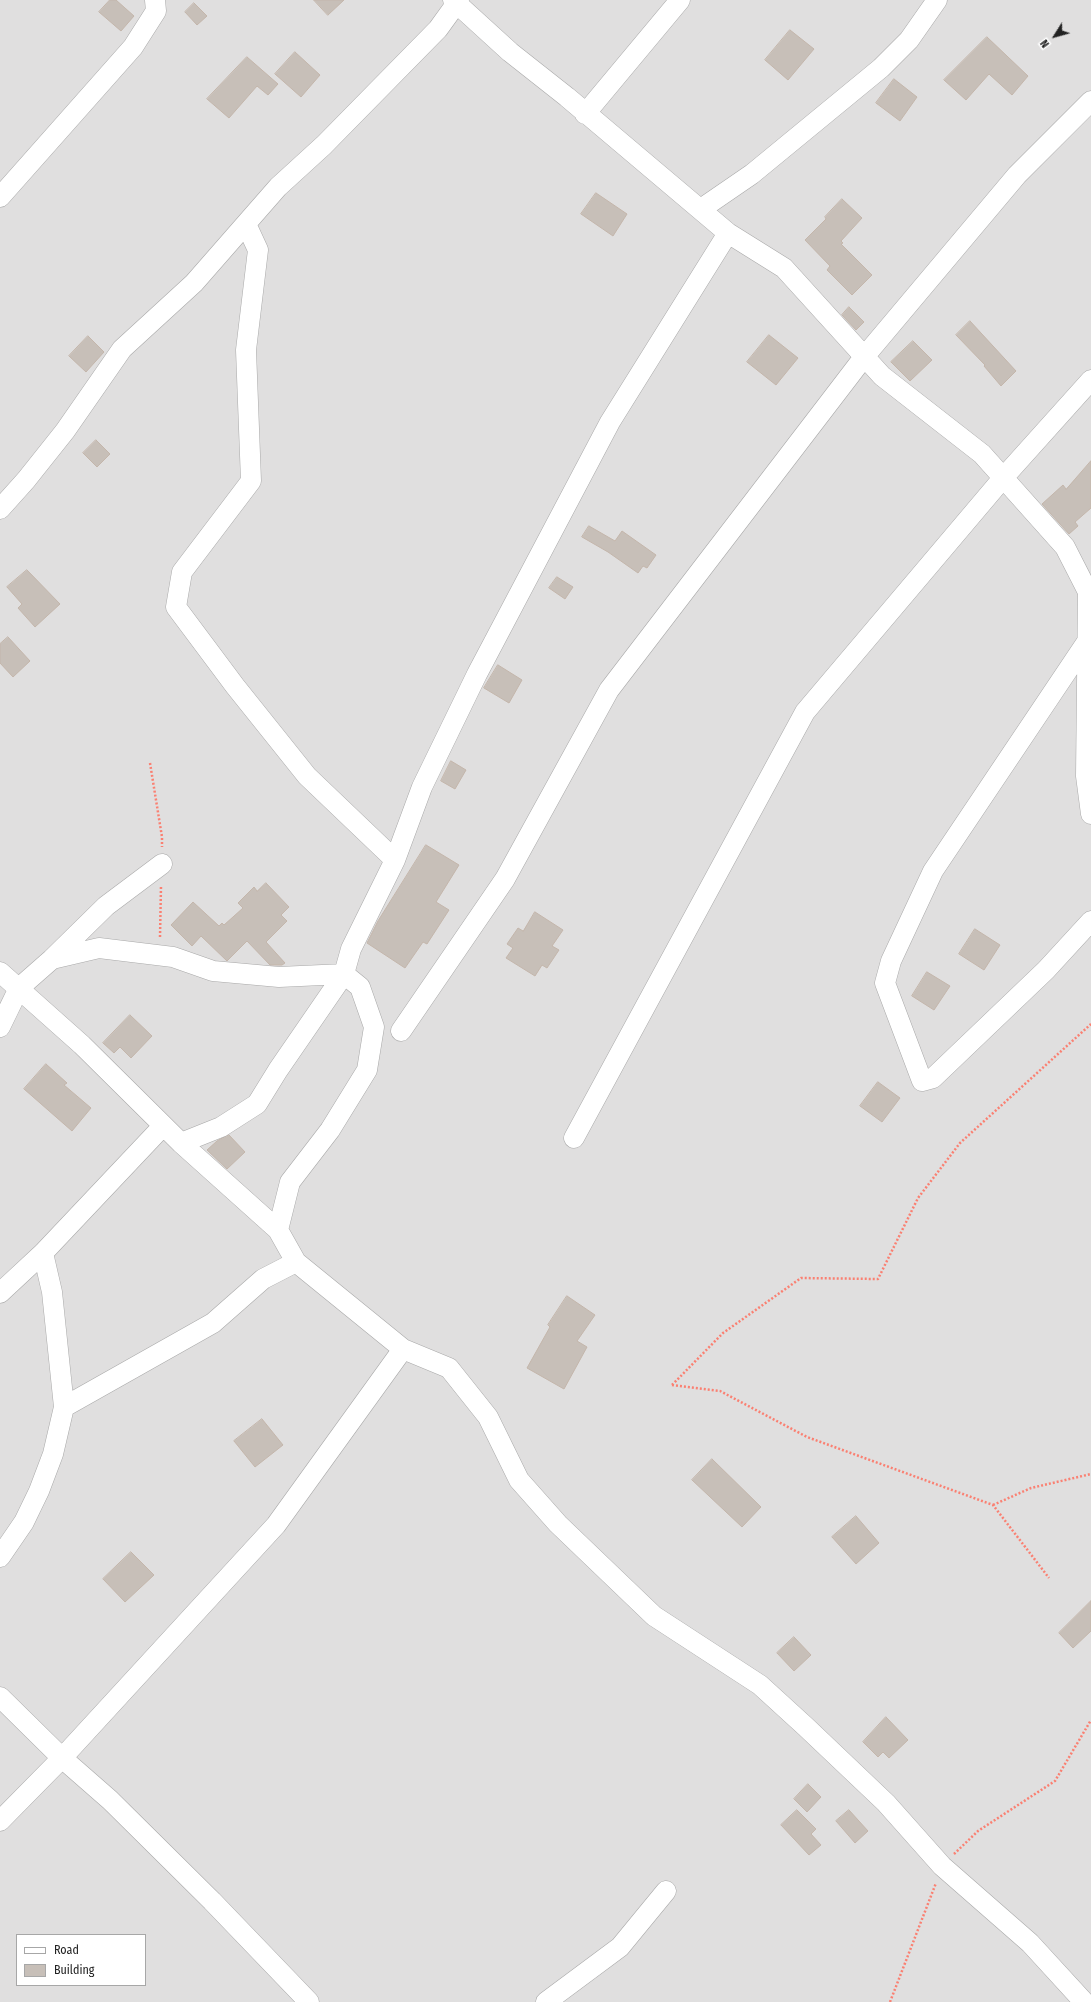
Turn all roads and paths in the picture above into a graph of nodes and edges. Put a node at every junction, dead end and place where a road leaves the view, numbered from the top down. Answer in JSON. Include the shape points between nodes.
{"nodes":[{"id":1,"x":155,"y":0,"type":"edge"},
{"id":2,"x":680,"y":0,"type":"edge"},
{"id":3,"x":938,"y":0,"type":"edge"},
{"id":4,"x":456,"y":1,"type":"edge"},
{"id":5,"x":1091,"y":101,"type":"edge"},
{"id":6,"x":585,"y":114,"type":"junction"},
{"id":7,"x":0,"y":196,"type":"edge"},
{"id":8,"x":700,"y":210,"type":"junction"},
{"id":9,"x":246,"y":224,"type":"junction"},
{"id":10,"x":728,"y":233,"type":"junction"},
{"id":11,"x":864,"y":357,"type":"junction"},
{"id":12,"x":1091,"y":380,"type":"edge"},
{"id":13,"x":1003,"y":478,"type":"junction"},
{"id":14,"x":0,"y":510,"type":"edge"},
{"id":15,"x":1065,"y":547,"type":"junction"},
{"id":16,"x":1091,"y":568,"type":"edge"},
{"id":17,"x":1089,"y":638,"type":"edge"},
{"id":18,"x":1091,"y":814,"type":"edge"},
{"id":19,"x":395,"y":860,"type":"junction"},
{"id":20,"x":162,"y":864,"type":"dead end"},
{"id":21,"x":1091,"y":920,"type":"edge"},
{"id":22,"x":52,"y":959,"type":"junction"},
{"id":23,"x":0,"y":972,"type":"edge"},
{"id":24,"x":344,"y":974,"type":"junction"},
{"id":25,"x":19,"y":988,"type":"junction"},
{"id":26,"x":1091,"y":1024,"type":"edge"},
{"id":27,"x":0,"y":1027,"type":"edge"},
{"id":28,"x":401,"y":1031,"type":"dead end"},
{"id":29,"x":163,"y":1126,"type":"junction"},
{"id":30,"x":574,"y":1138,"type":"dead end"},
{"id":31,"x":181,"y":1143,"type":"junction"},
{"id":32,"x":278,"y":1230,"type":"junction"},
{"id":33,"x":43,"y":1253,"type":"junction"},
{"id":34,"x":296,"y":1262,"type":"junction"},
{"id":35,"x":0,"y":1293,"type":"edge"},
{"id":36,"x":403,"y":1349,"type":"junction"},
{"id":37,"x":64,"y":1407,"type":"junction"},
{"id":38,"x":1091,"y":1474,"type":"edge"},
{"id":39,"x":993,"y":1505,"type":"junction"},
{"id":40,"x":0,"y":1557,"type":"edge"},
{"id":41,"x":1049,"y":1578,"type":"dead end"},
{"id":42,"x":0,"y":1697,"type":"edge"},
{"id":43,"x":1091,"y":1720,"type":"edge"},
{"id":44,"x":62,"y":1758,"type":"junction"},
{"id":45,"x":0,"y":1821,"type":"edge"},
{"id":46,"x":942,"y":1866,"type":"junction"},
{"id":47,"x":666,"y":1891,"type":"dead end"},
{"id":48,"x":309,"y":2002,"type":"edge"},
{"id":49,"x":546,"y":2002,"type":"edge"},
{"id":50,"x":890,"y":2002,"type":"edge"},
{"id":51,"x":1084,"y":2002,"type":"edge"}],
"edges":[{"from":1,"to":7,"type":"street","via":[[156,11],[134,47]]},
{"from":2,"to":6,"type":"street"},
{"from":3,"to":8,"type":"street","via":[[909,40],[881,68],[752,174]]},
{"from":4,"to":6,"type":"street","via":[[510,52]]},
{"from":4,"to":9,"type":"street","via":[[438,29],[324,145],[278,187]]},
{"from":5,"to":11,"type":"street","via":[[1017,176]]},
{"from":6,"to":8,"type":"street"},
{"from":8,"to":10,"type":"street"},
{"from":9,"to":14,"type":"street","via":[[194,283],[122,349],[65,431]]},
{"from":9,"to":19,"type":"street","via":[[258,250],[246,350],[251,481],[182,572],[176,607],[307,776]]},
{"from":10,"to":11,"type":"street","via":[[784,268]]},
{"from":10,"to":19,"type":"street","via":[[610,422],[552,529],[422,787]]},
{"from":11,"to":13,"type":"street","via":[[882,376],[982,454]]},
{"from":11,"to":28,"type":"street","via":[[609,690],[505,880]]},
{"from":12,"to":13,"type":"street"},
{"from":13,"to":15,"type":"street"},
{"from":13,"to":30,"type":"street","via":[[805,712]]},
{"from":15,"to":16,"type":"street"},
{"from":15,"to":17,"type":"street","via":[[1088,592]]},
{"from":17,"to":18,"type":"street","via":[[1086,776]]},
{"from":17,"to":21,"type":"street","via":[[934,871],[891,961],[885,983],[922,1081],[933,1078],[1046,970]]},
{"from":19,"to":24,"type":"street","via":[[351,949]]},
{"from":20,"to":22,"type":"street","via":[[106,906]]},
{"from":22,"to":24,"type":"street","via":[[99,948],[173,957],[213,971],[279,977]]},
{"from":22,"to":25,"type":"street"},
{"from":23,"to":25,"type":"street"},
{"from":24,"to":31,"type":"street","via":[[257,1104],[221,1127]]},
{"from":24,"to":32,"type":"street","via":[[360,987],[374,1027],[367,1070],[330,1130],[290,1182]]},
{"from":25,"to":27,"type":"street"},
{"from":25,"to":29,"type":"street","via":[[82,1045]]},
{"from":26,"to":39,"type":"path","via":[[960,1143],[918,1198],[878,1279],[801,1278],[723,1334],[672,1385],[720,1391],[807,1437]]},
{"from":29,"to":31,"type":"street"},
{"from":29,"to":33,"type":"street"},
{"from":31,"to":32,"type":"street"},
{"from":32,"to":34,"type":"street"},
{"from":33,"to":35,"type":"street"},
{"from":33,"to":37,"type":"street","via":[[52,1292]]},
{"from":34,"to":36,"type":"street"},
{"from":34,"to":37,"type":"street","via":[[263,1279],[213,1323]]},
{"from":36,"to":44,"type":"street","via":[[276,1525]]},
{"from":36,"to":46,"type":"street","via":[[449,1368],[488,1417],[519,1480],[586,1551],[654,1616],[760,1686],[886,1803]]},
{"from":37,"to":40,"type":"street","via":[[53,1454],[39,1491],[24,1522]]},
{"from":38,"to":39,"type":"path","via":[[1031,1488]]},
{"from":39,"to":41,"type":"path"},
{"from":42,"to":44,"type":"street"},
{"from":43,"to":46,"type":"path","via":[[1055,1781],[978,1832]]},
{"from":44,"to":45,"type":"street"},
{"from":44,"to":48,"type":"street","via":[[110,1800]]},
{"from":46,"to":50,"type":"path"},
{"from":46,"to":51,"type":"street","via":[[1030,1942]]},
{"from":47,"to":49,"type":"street","via":[[620,1946]]}]}
